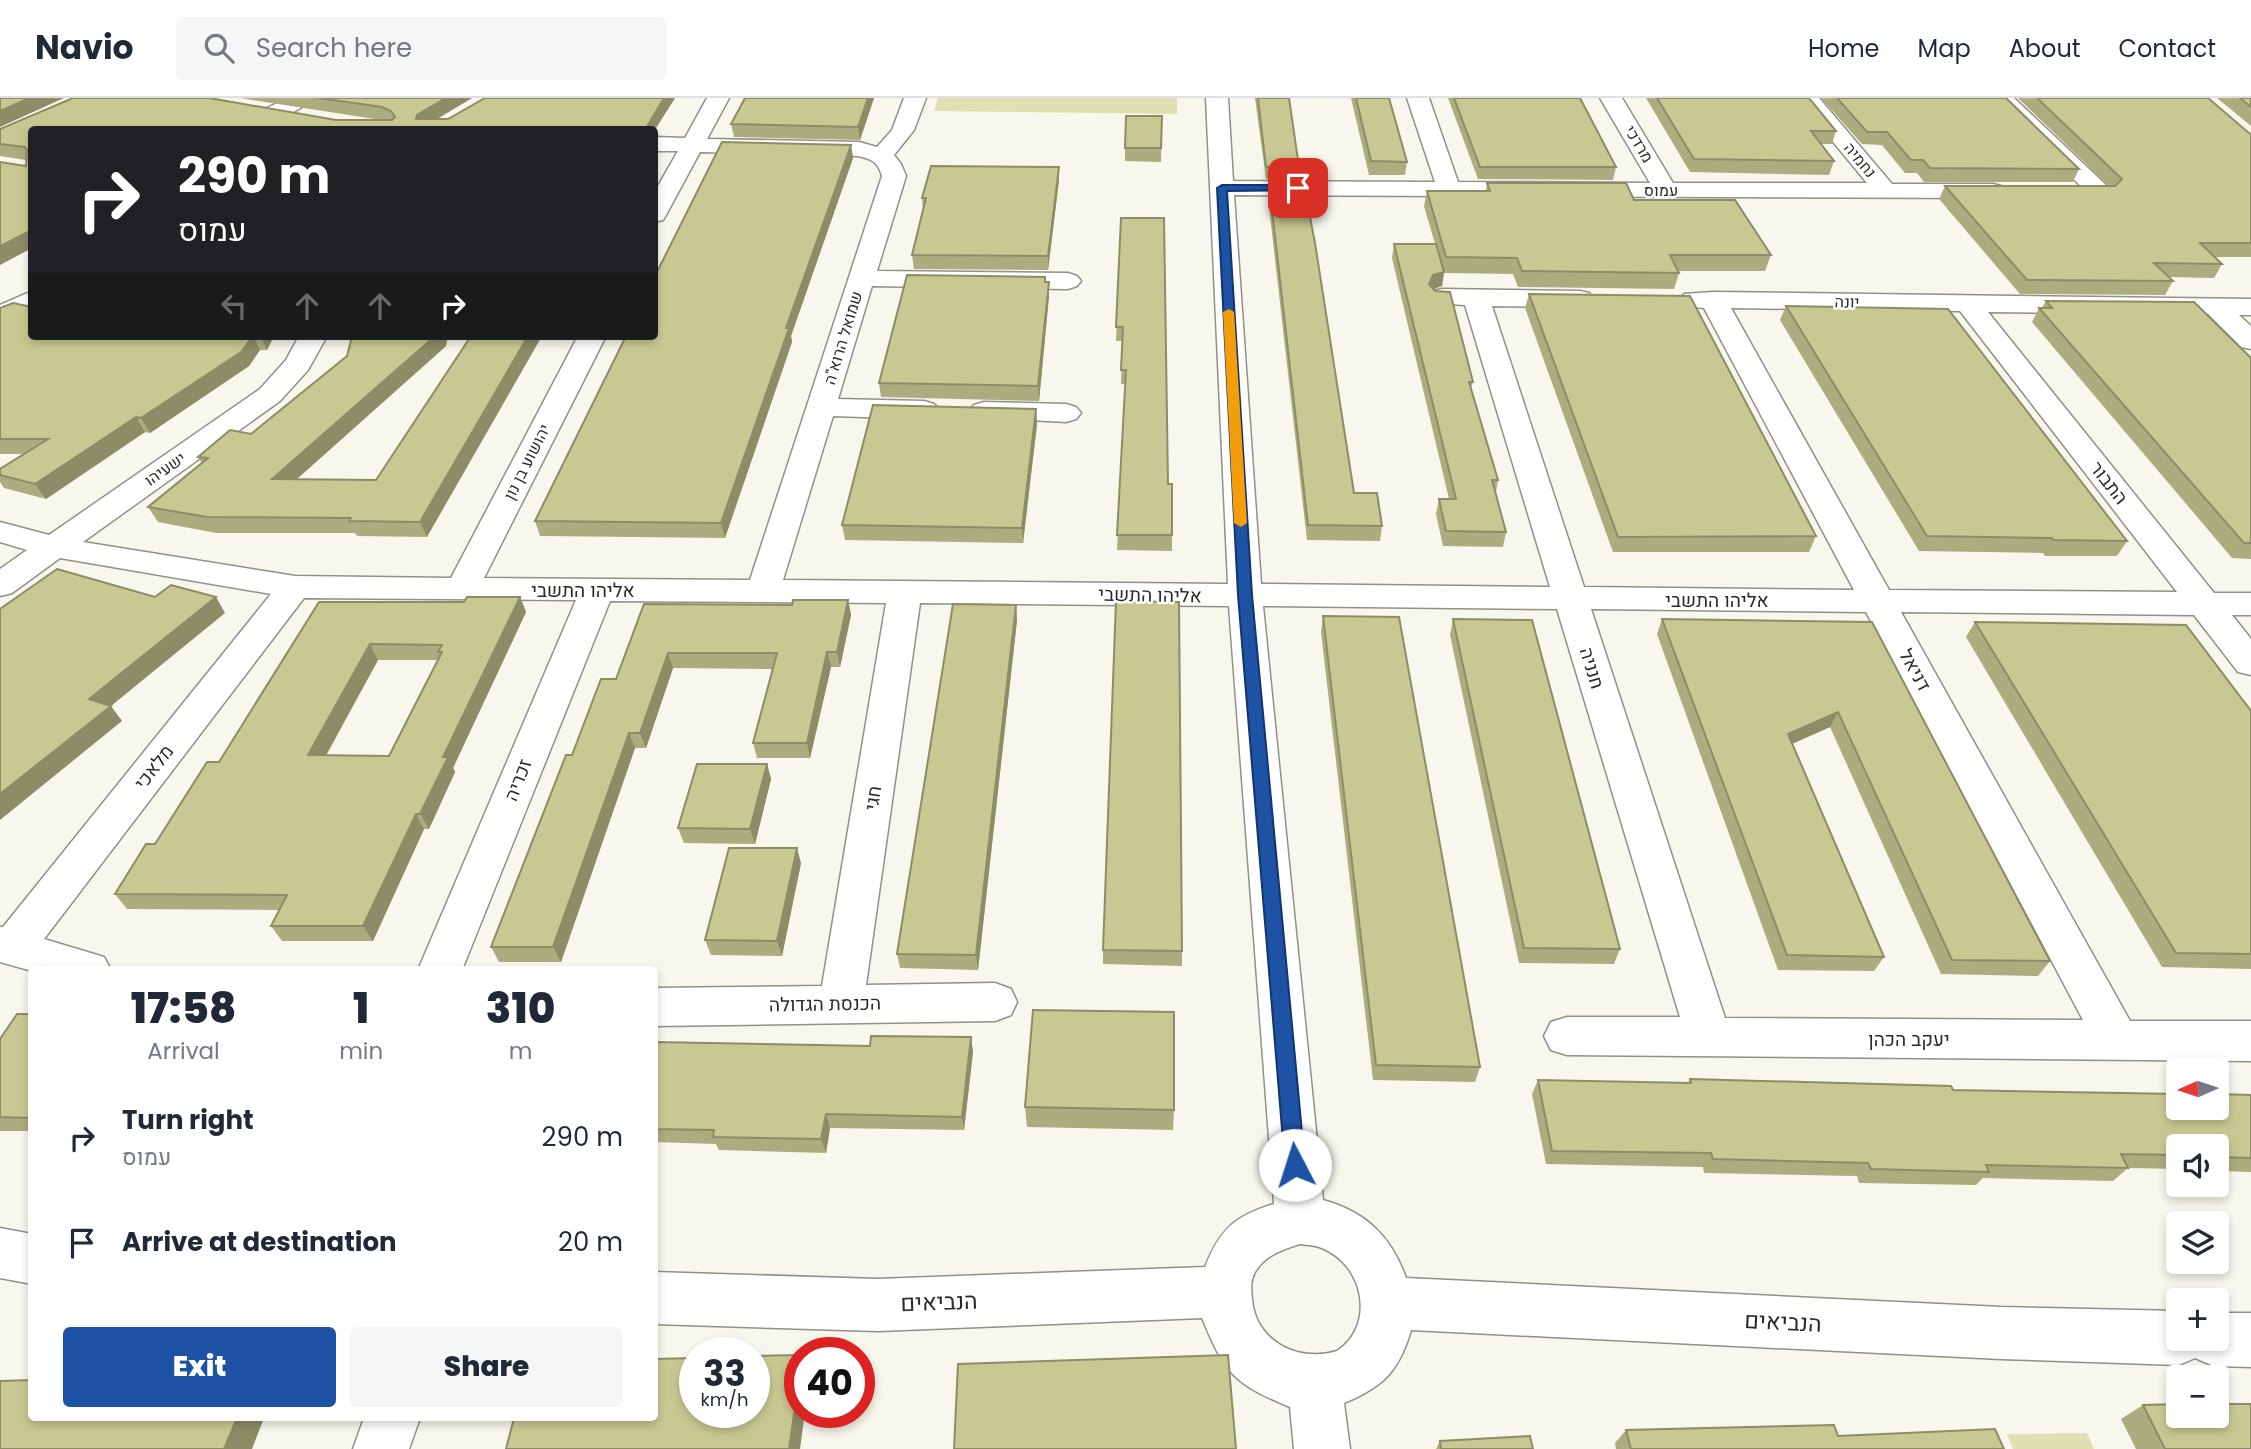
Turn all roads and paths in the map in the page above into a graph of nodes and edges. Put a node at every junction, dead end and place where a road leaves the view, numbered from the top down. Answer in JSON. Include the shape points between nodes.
{"nodes":[{"id":1,"x":304,"y":98,"type":"edge"},
{"id":2,"x":718,"y":98,"type":"edge"},
{"id":3,"x":915,"y":98,"type":"edge"},
{"id":4,"x":1217,"y":98,"type":"edge"},
{"id":5,"x":1418,"y":98,"type":"edge"},
{"id":6,"x":1611,"y":98,"type":"edge"},
{"id":7,"x":1808,"y":98,"type":"edge"},
{"id":8,"x":2001,"y":98,"type":"edge"},
{"id":9,"x":248,"y":108,"type":"edge"},
{"id":10,"x":275,"y":113,"type":"junction"},
{"id":11,"x":316,"y":119,"type":"edge"},
{"id":12,"x":658,"y":144,"type":"edge"},
{"id":13,"x":691,"y":144,"type":"junction"},
{"id":14,"x":881,"y":155,"type":"junction"},
{"id":15,"x":1222,"y":188,"type":"junction"},
{"id":16,"x":1449,"y":189,"type":"junction"},
{"id":17,"x":1666,"y":190,"type":"junction"},
{"id":18,"x":1886,"y":191,"type":"junction"},
{"id":19,"x":2020,"y":191,"type":"edge"},
{"id":20,"x":2060,"y":191,"type":"edge"},
{"id":21,"x":658,"y":207,"type":"edge"},
{"id":22,"x":862,"y":278,"type":"junction"},
{"id":23,"x":1068,"y":281,"type":"dead end"},
{"id":24,"x":1602,"y":299,"type":"edge"},
{"id":25,"x":1671,"y":300,"type":"edge"},
{"id":26,"x":1713,"y":300,"type":"junction"},
{"id":27,"x":28,"y":301,"type":"edge"},
{"id":28,"x":1968,"y":303,"type":"junction"},
{"id":29,"x":2216,"y":306,"type":"junction"},
{"id":30,"x":2251,"y":307,"type":"edge"},
{"id":31,"x":0,"y":316,"type":"edge"},
{"id":32,"x":311,"y":340,"type":"edge"},
{"id":33,"x":590,"y":340,"type":"edge"},
{"id":34,"x":2251,"y":341,"type":"edge"},
{"id":35,"x":821,"y":407,"type":"junction"},
{"id":36,"x":1066,"y":413,"type":"dead end"},
{"id":37,"x":0,"y":532,"type":"edge"},
{"id":38,"x":53,"y":547,"type":"junction"},
{"id":39,"x":0,"y":585,"type":"edge"},
{"id":40,"x":295,"y":587,"type":"junction"},
{"id":41,"x":462,"y":589,"type":"junction"},
{"id":42,"x":597,"y":590,"type":"junction"},
{"id":43,"x":763,"y":591,"type":"junction"},
{"id":44,"x":905,"y":592,"type":"junction"},
{"id":45,"x":1245,"y":595,"type":"junction"},
{"id":46,"x":1570,"y":598,"type":"junction"},
{"id":47,"x":1877,"y":601,"type":"junction"},
{"id":48,"x":2204,"y":604,"type":"junction"},
{"id":49,"x":2251,"y":604,"type":"edge"},
{"id":50,"x":2251,"y":663,"type":"edge"},
{"id":51,"x":6,"y":946,"type":"edge"},
{"id":52,"x":75,"y":966,"type":"edge"},
{"id":53,"x":442,"y":966,"type":"edge"},
{"id":54,"x":995,"y":1002,"type":"dead end"},
{"id":55,"x":841,"y":1004,"type":"junction"},
{"id":56,"x":658,"y":1007,"type":"edge"},
{"id":57,"x":1567,"y":1036,"type":"dead end"},
{"id":58,"x":1709,"y":1037,"type":"junction"},
{"id":59,"x":2117,"y":1040,"type":"junction"},
{"id":60,"x":2251,"y":1041,"type":"edge"},
{"id":61,"x":1300,"y":1220,"type":"junction"},
{"id":62,"x":0,"y":1253,"type":"edge"},
{"id":63,"x":28,"y":1258,"type":"edge"},
{"id":64,"x":1223,"y":1292,"type":"junction"},
{"id":65,"x":658,"y":1298,"type":"edge"},
{"id":66,"x":1388,"y":1303,"type":"junction"},
{"id":67,"x":2166,"y":1338,"type":"edge"},
{"id":68,"x":2229,"y":1339,"type":"edge"},
{"id":69,"x":2251,"y":1340,"type":"edge"},
{"id":70,"x":1315,"y":1383,"type":"junction"},
{"id":71,"x":391,"y":1421,"type":"edge"},
{"id":72,"x":381,"y":1449,"type":"edge"},
{"id":73,"x":1322,"y":1449,"type":"edge"}],
"edges":[{"from":1,"to":10,"type":"street"},
{"from":2,"to":13,"type":"street"},
{"from":3,"to":14,"type":"street","via":[[907,126]]},
{"from":4,"to":15,"type":"street"},
{"from":5,"to":16,"type":"street"},
{"from":6,"to":17,"type":"street","name":"מרדכי"},
{"from":7,"to":18,"type":"street","name":"נחמיה"},
{"from":8,"to":20,"type":"street","via":[[2100,191]]},
{"from":9,"to":10,"type":"street"},
{"from":10,"to":11,"type":"street"},
{"from":12,"to":13,"type":"street"},
{"from":13,"to":14,"type":"street","via":[[859,149]]},
{"from":13,"to":21,"type":"street"},
{"from":14,"to":22,"type":"street","name":"שמואל הרוא\"ה","via":[[891,163],[894,176]]},
{"from":15,"to":16,"type":"street","name":"עמוס"},
{"from":15,"to":45,"type":"street"},
{"from":16,"to":17,"type":"street","name":"עמוס"},
{"from":17,"to":18,"type":"street","name":"עמוס"},
{"from":18,"to":19,"type":"street","name":"עמוס"},
{"from":22,"to":23,"type":"street"},
{"from":22,"to":35,"type":"street","name":"שמואל הרוא\"ה"},
{"from":24,"to":46,"type":"street","name":"חנניה","via":[[1459,298]]},
{"from":25,"to":26,"type":"street","name":"יונה"},
{"from":26,"to":28,"type":"street","name":"יונה"},
{"from":26,"to":47,"type":"street","name":"דניאל"},
{"from":27,"to":31,"type":"street"},
{"from":28,"to":29,"type":"street","name":"יונה"},
{"from":28,"to":48,"type":"street","name":"התבור"},
{"from":29,"to":30,"type":"street","name":"יונה"},
{"from":29,"to":34,"type":"street"},
{"from":32,"to":38,"type":"street","name":"ישעיהו","via":[[298,364],[270,395]]},
{"from":33,"to":41,"type":"street","name":"יהושוע בן נון"},
{"from":35,"to":36,"type":"street"},
{"from":35,"to":43,"type":"street","name":"שמואל הרוא\"ה"},
{"from":37,"to":38,"type":"street","name":"אליהו התשבי"},
{"from":38,"to":39,"type":"street","name":"ישעיהו"},
{"from":38,"to":40,"type":"street","name":"אליהו התשבי"},
{"from":40,"to":41,"type":"street","name":"אליהו התשבי"},
{"from":40,"to":51,"type":"street","name":"מלאכי"},
{"from":41,"to":42,"type":"street","name":"אליהו התשבי"},
{"from":42,"to":43,"type":"street","name":"אליהו התשבי"},
{"from":42,"to":53,"type":"street","name":"זכריה"},
{"from":43,"to":44,"type":"street","name":"אליהו התשבי"},
{"from":44,"to":45,"type":"street","name":"אליהו התשבי"},
{"from":44,"to":55,"type":"street","name":"חגי"},
{"from":45,"to":46,"type":"street","name":"אליהו התשבי"},
{"from":45,"to":61,"type":"street"},
{"from":46,"to":47,"type":"street","name":"אליהו התשבי"},
{"from":46,"to":58,"type":"street","name":"חנניה"},
{"from":47,"to":48,"type":"street","name":"אליהו התשבי"},
{"from":47,"to":59,"type":"street","name":"דניאל"},
{"from":48,"to":49,"type":"street","name":"אליהו התשבי"},
{"from":48,"to":50,"type":"street","name":"התבור"},
{"from":51,"to":52,"type":"street"},
{"from":54,"to":55,"type":"street","name":"הכנסת הגדולה"},
{"from":55,"to":56,"type":"street","name":"הכנסת הגדולה"},
{"from":57,"to":58,"type":"street","name":"יעקב הכהן"},
{"from":58,"to":59,"type":"street","name":"יעקב הכהן"},
{"from":59,"to":60,"type":"street","name":"יעקב הכהן"},
{"from":61,"to":64,"type":"street","via":[[1276,1223],[1239,1248]]},
{"from":61,"to":66,"type":"street","via":[[1341,1231],[1359,1245],[1373,1261]]},
{"from":62,"to":63,"type":"street"},
{"from":64,"to":65,"type":"street","name":"הנביאים","via":[[878,1305]]},
{"from":64,"to":70,"type":"street","via":[[1227,1319],[1240,1345],[1260,1366],[1287,1379]]},
{"from":66,"to":67,"type":"street","name":"הנביאים"},
{"from":66,"to":70,"type":"street","via":[[1386,1328],[1361,1367]]},
{"from":68,"to":69,"type":"street"},
{"from":70,"to":73,"type":"street"},
{"from":71,"to":72,"type":"street"}]}
